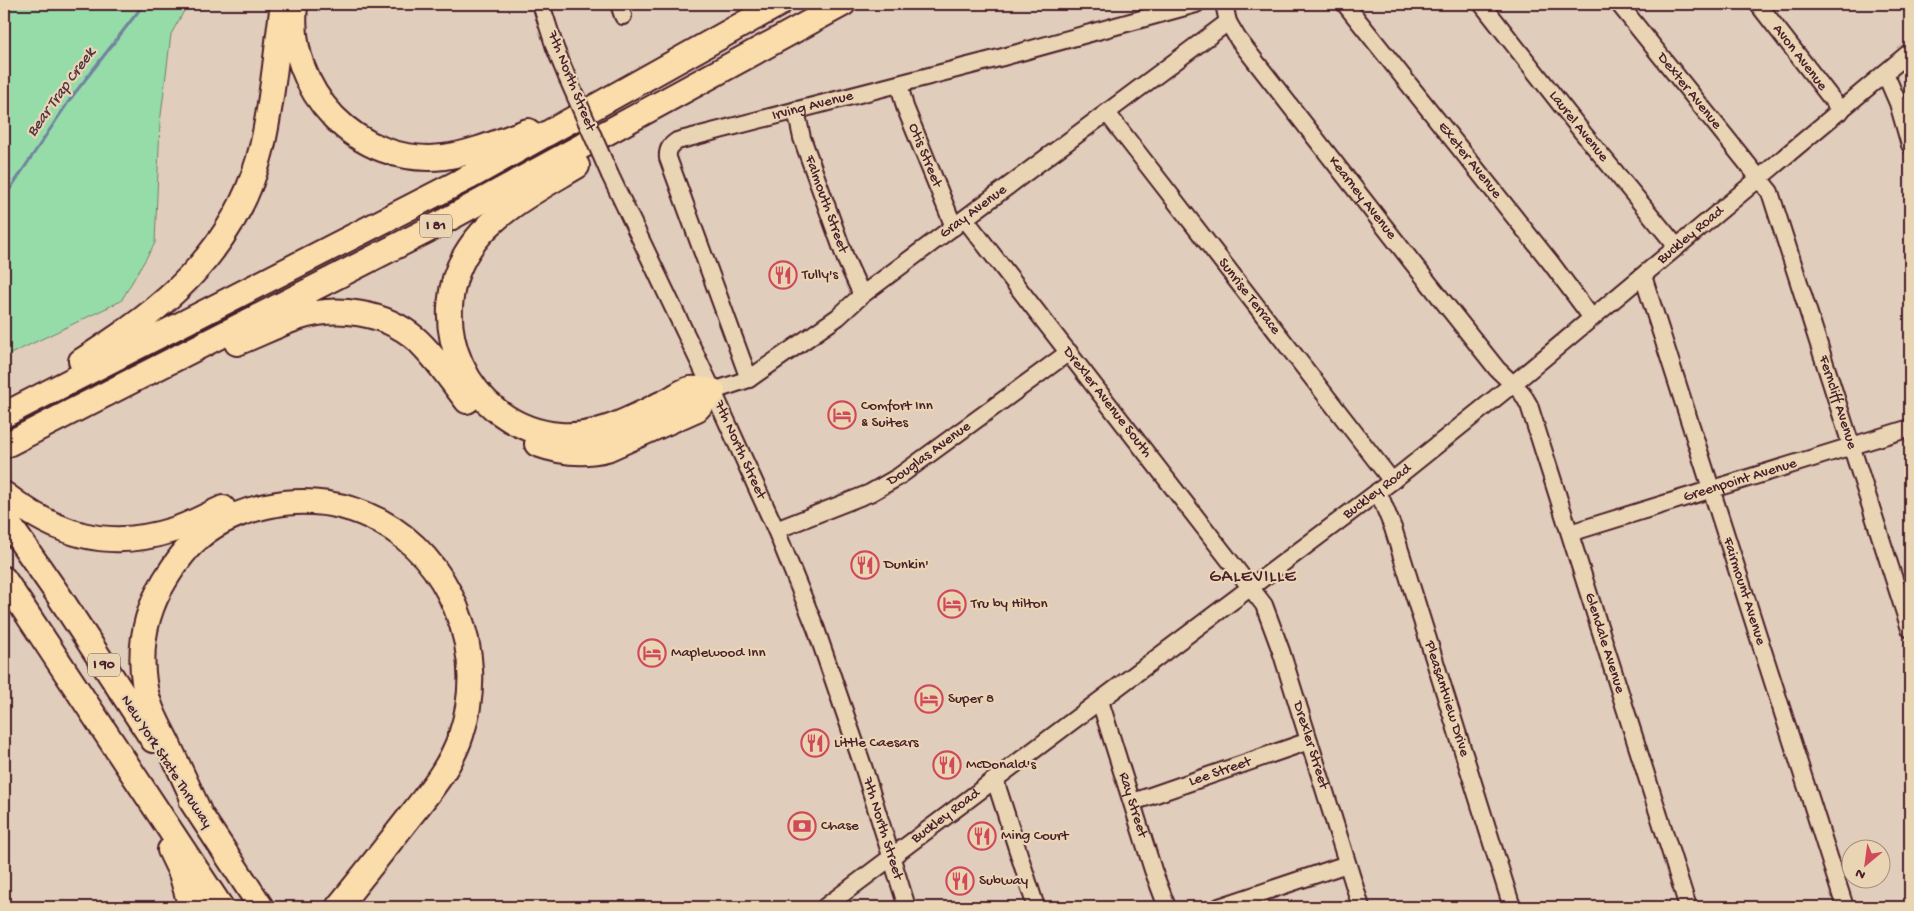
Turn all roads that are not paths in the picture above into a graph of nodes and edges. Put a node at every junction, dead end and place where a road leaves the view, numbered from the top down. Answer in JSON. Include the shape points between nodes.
{"nodes":[{"id":1,"x":283,"y":4,"type":"edge"},
{"id":2,"x":295,"y":4,"type":"edge"},
{"id":3,"x":541,"y":4,"type":"edge"},
{"id":4,"x":779,"y":4,"type":"edge"},
{"id":5,"x":1196,"y":4,"type":"edge"},
{"id":6,"x":1224,"y":4,"type":"edge"},
{"id":7,"x":1345,"y":4,"type":"edge"},
{"id":8,"x":1482,"y":4,"type":"edge"},
{"id":9,"x":1619,"y":4,"type":"edge"},
{"id":10,"x":1758,"y":4,"type":"edge"},
{"id":11,"x":839,"y":6,"type":"edge"},
{"id":12,"x":1228,"y":22,"type":"junction"},
{"id":13,"x":1910,"y":52,"type":"edge"},
{"id":14,"x":1885,"y":73,"type":"junction"},
{"id":15,"x":899,"y":84,"type":"junction"},
{"id":16,"x":629,"y":89,"type":"junction"},
{"id":17,"x":796,"y":110,"type":"junction"},
{"id":18,"x":1841,"y":111,"type":"junction"},
{"id":19,"x":1107,"y":113,"type":"junction"},
{"id":20,"x":1910,"y":145,"type":"edge"},
{"id":21,"x":1760,"y":179,"type":"junction"},
{"id":22,"x":960,"y":223,"type":"junction"},
{"id":23,"x":1678,"y":247,"type":"junction"},
{"id":24,"x":1643,"y":276,"type":"junction"},
{"id":25,"x":862,"y":295,"type":"junction"},
{"id":26,"x":1592,"y":318,"type":"junction"},
{"id":27,"x":1069,"y":352,"type":"junction"},
{"id":28,"x":749,"y":379,"type":"junction"},
{"id":29,"x":1513,"y":384,"type":"junction"},
{"id":30,"x":713,"y":391,"type":"junction"},
{"id":31,"x":4,"y":408,"type":"edge"},
{"id":32,"x":4,"y":415,"type":"edge"},
{"id":33,"x":1910,"y":428,"type":"edge"},
{"id":34,"x":32,"y":431,"type":"junction"},
{"id":35,"x":1852,"y":445,"type":"junction"},
{"id":36,"x":4,"y":446,"type":"edge"},
{"id":37,"x":1392,"y":481,"type":"junction"},
{"id":38,"x":1711,"y":489,"type":"junction"},
{"id":39,"x":1378,"y":492,"type":"junction"},
{"id":40,"x":4,"y":494,"type":"edge"},
{"id":41,"x":4,"y":517,"type":"edge"},
{"id":42,"x":776,"y":530,"type":"junction"},
{"id":43,"x":1570,"y":533,"type":"junction"},
{"id":44,"x":4,"y":579,"type":"edge"},
{"id":45,"x":1251,"y":587,"type":"junction"},
{"id":46,"x":1910,"y":629,"type":"edge"},
{"id":47,"x":1100,"y":701,"type":"junction"},
{"id":48,"x":1309,"y":741,"type":"junction"},
{"id":49,"x":130,"y":768,"type":"junction"},
{"id":50,"x":995,"y":780,"type":"junction"},
{"id":51,"x":1133,"y":802,"type":"junction"},
{"id":52,"x":200,"y":814,"type":"junction"},
{"id":53,"x":891,"y":857,"type":"junction"},
{"id":54,"x":1347,"y":864,"type":"junction"},
{"id":55,"x":191,"y":907,"type":"edge"},
{"id":56,"x":221,"y":907,"type":"edge"},
{"id":57,"x":261,"y":907,"type":"edge"},
{"id":58,"x":338,"y":907,"type":"edge"},
{"id":59,"x":354,"y":907,"type":"edge"},
{"id":60,"x":825,"y":907,"type":"edge"},
{"id":61,"x":907,"y":907,"type":"edge"},
{"id":62,"x":1036,"y":907,"type":"edge"},
{"id":63,"x":1167,"y":907,"type":"edge"},
{"id":64,"x":1219,"y":907,"type":"edge"},
{"id":65,"x":1361,"y":907,"type":"edge"},
{"id":66,"x":1512,"y":907,"type":"edge"},
{"id":67,"x":1688,"y":907,"type":"edge"},
{"id":68,"x":1845,"y":907,"type":"edge"}],
"edges":[{"from":1,"to":31,"type":"highway","via":[[268,115],[252,181],[236,214],[207,258],[181,288],[144,319]]},
{"from":2,"to":16,"type":"highway","via":[[293,22],[298,56],[306,79],[321,103],[348,129],[367,142],[391,152],[443,157],[474,151]]},
{"from":3,"to":30,"type":"street","name":"7th North Street","bridge":true,"via":[[555,48],[610,175]]},
{"from":4,"to":16,"type":"highway","number":"I 81"},
{"from":5,"to":15,"type":"street","name":"Irving Avenue"},
{"from":6,"to":12,"type":"street","name":"Kearney Avenue"},
{"from":7,"to":26,"type":"street","name":"Exeter Avenue"},
{"from":8,"to":23,"type":"street","name":"Laurel Avenue"},
{"from":9,"to":21,"type":"street","name":"Dexter Avenue"},
{"from":10,"to":18,"type":"street","name":"Avon Avenue"},
{"from":11,"to":30,"type":"highway","via":[[510,208],[474,242],[456,276],[449,327],[460,363],[470,383],[493,408],[513,421],[541,433],[584,434],[609,428],[689,389]]},
{"from":11,"to":34,"type":"highway","number":"I 81","via":[[428,230]]},
{"from":12,"to":19,"type":"street","name":"Gray Avenue"},
{"from":12,"to":29,"type":"street","name":"Kearney Avenue","via":[[1412,262],[1498,370]]},
{"from":13,"to":14,"type":"street","name":"Buckley Road"},
{"from":14,"to":18,"type":"street","name":"Buckley Road"},
{"from":14,"to":20,"type":"street"},
{"from":15,"to":17,"type":"street","name":"Irving Avenue"},
{"from":15,"to":22,"type":"street","name":"Otis Street","via":[[905,107]]},
{"from":16,"to":32,"type":"highway","number":"I 81","via":[[473,175]]},
{"from":17,"to":25,"type":"street","name":"Falmouth Street","via":[[802,138]]},
{"from":17,"to":28,"type":"street","name":"Irving Avenue","via":[[677,141],[667,152]]},
{"from":18,"to":21,"type":"street","name":"Buckley Road"},
{"from":19,"to":22,"type":"street","name":"Gray Avenue"},
{"from":19,"to":37,"type":"street","name":"Sunrise Terrace"},
{"from":21,"to":23,"type":"street","name":"Buckley Road"},
{"from":21,"to":35,"type":"street","name":"Ferncliff Avenue","via":[[1770,192]]},
{"from":22,"to":25,"type":"street","name":"Gray Avenue"},
{"from":22,"to":27,"type":"street","name":"Drexler Avenue South"},
{"from":23,"to":24,"type":"street","name":"Buckley Road"},
{"from":24,"to":26,"type":"street","name":"Buckley Road"},
{"from":24,"to":38,"type":"street","name":"Fairmount Avenue"},
{"from":25,"to":28,"type":"street","name":"Gray Avenue","via":[[838,317]]},
{"from":26,"to":29,"type":"street","name":"Buckley Road"},
{"from":27,"to":42,"type":"street","name":"Douglas Avenue","via":[[898,477],[844,505]]},
{"from":27,"to":45,"type":"street","name":"Drexler Avenue South"},
{"from":28,"to":30,"type":"street","name":"Gray Avenue"},
{"from":29,"to":37,"type":"street","name":"Buckley Road"},
{"from":29,"to":43,"type":"street","name":"Glendale Avenue","via":[[1529,404]]},
{"from":30,"to":34,"type":"highway","via":[[697,409],[607,449],[552,450],[504,432],[479,414],[434,356],[400,328],[361,313],[334,311],[299,317],[71,421]]},
{"from":30,"to":42,"type":"street","name":"7th North Street"},
{"from":33,"to":35,"type":"street","name":"Greenpoint Avenue"},
{"from":34,"to":36,"type":"highway","number":"I 81"},
{"from":35,"to":38,"type":"street","name":"Greenpoint Avenue"},
{"from":35,"to":46,"type":"street","name":"Ferncliff Avenue"},
{"from":37,"to":39,"type":"street","name":"Buckley Road"},
{"from":38,"to":43,"type":"street","name":"Greenpoint Avenue"},
{"from":38,"to":68,"type":"street","name":"Fairmount Avenue"},
{"from":39,"to":45,"type":"street","name":"Buckley Road"},
{"from":39,"to":66,"type":"street","name":"Pleasantview Drive","via":[[1393,528]]},
{"from":40,"to":59,"type":"highway","via":[[57,527],[80,536],[119,540],[175,530],[251,496],[280,490],[336,492],[366,501],[397,516],[440,556],[455,578],[476,631],[483,676],[480,715],[473,743],[452,786]]},
{"from":41,"to":52,"type":"highway","name":"New York State Thruway","number":"I 90"},
{"from":42,"to":53,"type":"street","name":"7th North Street","via":[[830,666]]},
{"from":43,"to":67,"type":"street","name":"Glendale Avenue"},
{"from":44,"to":49,"type":"highway","number":"I 90"},
{"from":45,"to":47,"type":"street","name":"Buckley Road"},
{"from":45,"to":48,"type":"street","name":"Drexler Street","via":[[1264,605],[1271,623]]},
{"from":47,"to":50,"type":"street","name":"Buckley Road"},
{"from":47,"to":51,"type":"street","name":"Ray Street"},
{"from":48,"to":51,"type":"street","name":"Lee Street"},
{"from":48,"to":54,"type":"street","name":"Drexler Street"},
{"from":49,"to":55,"type":"highway","via":[[181,873]]},
{"from":49,"to":56,"type":"highway","number":"I 90"},
{"from":50,"to":53,"type":"street","name":"Buckley Road"},
{"from":50,"to":62,"type":"street"},
{"from":51,"to":63,"type":"street","name":"Ray Street"},
{"from":52,"to":57,"type":"highway","name":"New York State Thruway","number":"I 90"},
{"from":52,"to":58,"type":"highway","via":[[153,715],[144,684],[144,634],[151,608],[175,563],[195,541],[219,524],[245,511],[276,504],[305,501],[335,504],[390,526],[429,561],[442,580],[465,629],[470,658],[467,715],[450,759],[430,791]]},
{"from":53,"to":60,"type":"street","name":"Buckley Road"},
{"from":53,"to":61,"type":"street","name":"7th North Street"},
{"from":54,"to":64,"type":"street"},
{"from":54,"to":65,"type":"street","name":"Drexler Street"}]}
